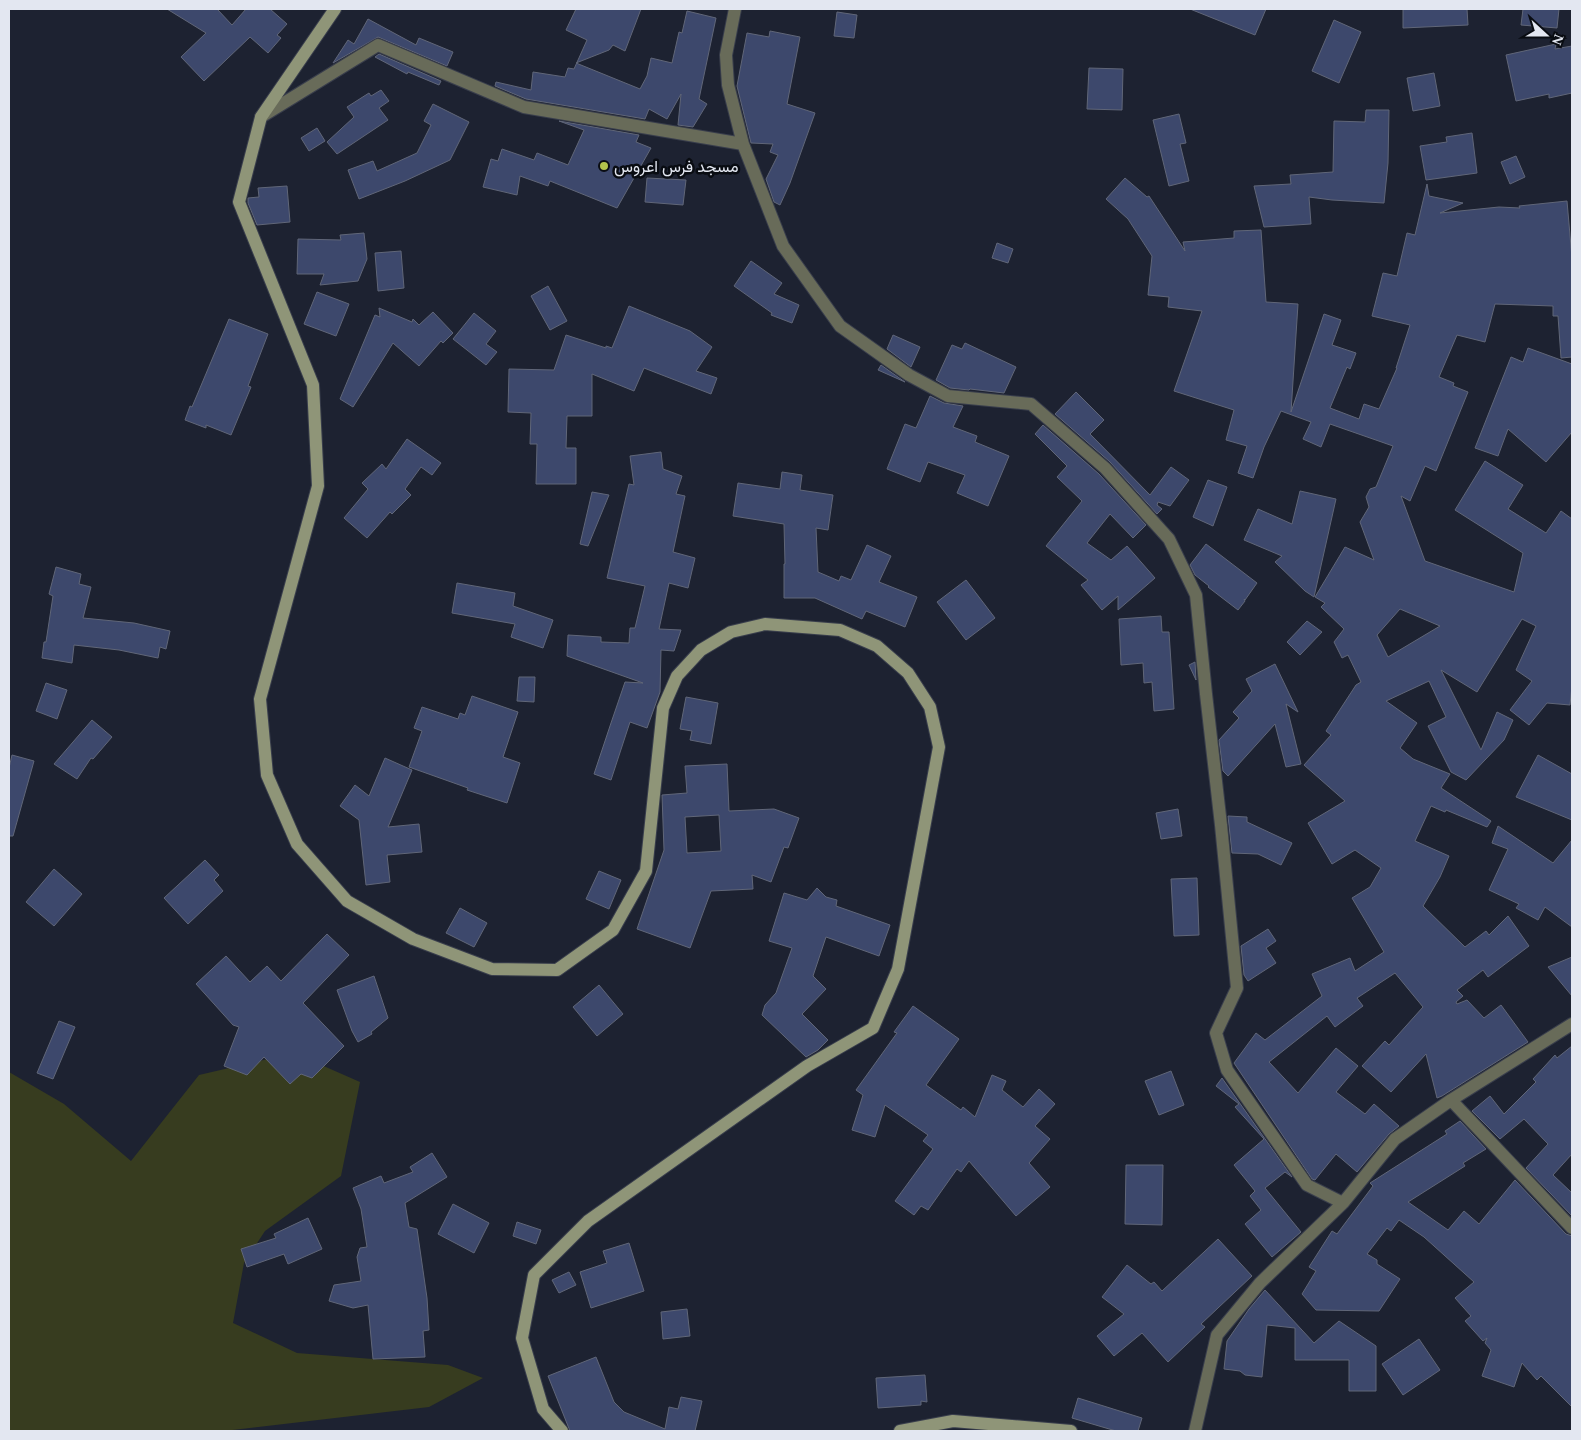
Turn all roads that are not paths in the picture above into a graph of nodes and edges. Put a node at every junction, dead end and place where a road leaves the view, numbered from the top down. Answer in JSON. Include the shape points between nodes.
{"nodes":[{"id":1,"x":335,"y":9,"type":"edge"},
{"id":2,"x":735,"y":9,"type":"edge"},
{"id":3,"x":261,"y":118,"type":"junction"},
{"id":4,"x":742,"y":144,"type":"junction"},
{"id":5,"x":1572,"y":1024,"type":"edge"},
{"id":6,"x":1451,"y":1100,"type":"junction"},
{"id":7,"x":1343,"y":1203,"type":"junction"},
{"id":8,"x":1572,"y":1228,"type":"edge"},
{"id":9,"x":562,"y":1431,"type":"edge"},
{"id":10,"x":900,"y":1431,"type":"edge"},
{"id":11,"x":1071,"y":1431,"type":"edge"},
{"id":12,"x":1195,"y":1431,"type":"edge"}],
"edges":[{"from":1,"to":3,"type":"street"},
{"from":2,"to":4,"type":"street","via":[[726,55],[728,85]]},
{"from":3,"to":4,"type":"street","via":[[378,45],[524,107]]},
{"from":3,"to":9,"type":"street","via":[[239,202],[313,385],[318,486],[260,699],[267,775],[297,844],[347,901],[413,939],[492,969],[557,970],[613,930],[646,871],[663,708],[678,676],[689,663],[701,650],[731,632],[765,624],[840,630],[877,646],[908,672],[930,707],[939,746],[898,969],[873,1028],[807,1066],[588,1221],[534,1275],[522,1338],[543,1409]]},
{"from":4,"to":7,"type":"street","via":[[783,246],[840,326],[910,375],[948,396],[1031,404],[1105,468],[1170,539],[1196,595],[1237,988],[1216,1033],[1227,1070],[1307,1185]]},
{"from":5,"to":6,"type":"street"},
{"from":6,"to":7,"type":"street","via":[[1396,1139]]},
{"from":6,"to":8,"type":"street"},
{"from":7,"to":12,"type":"street","via":[[1260,1283],[1217,1335]]},
{"from":10,"to":11,"type":"street","via":[[952,1421]]}]}
